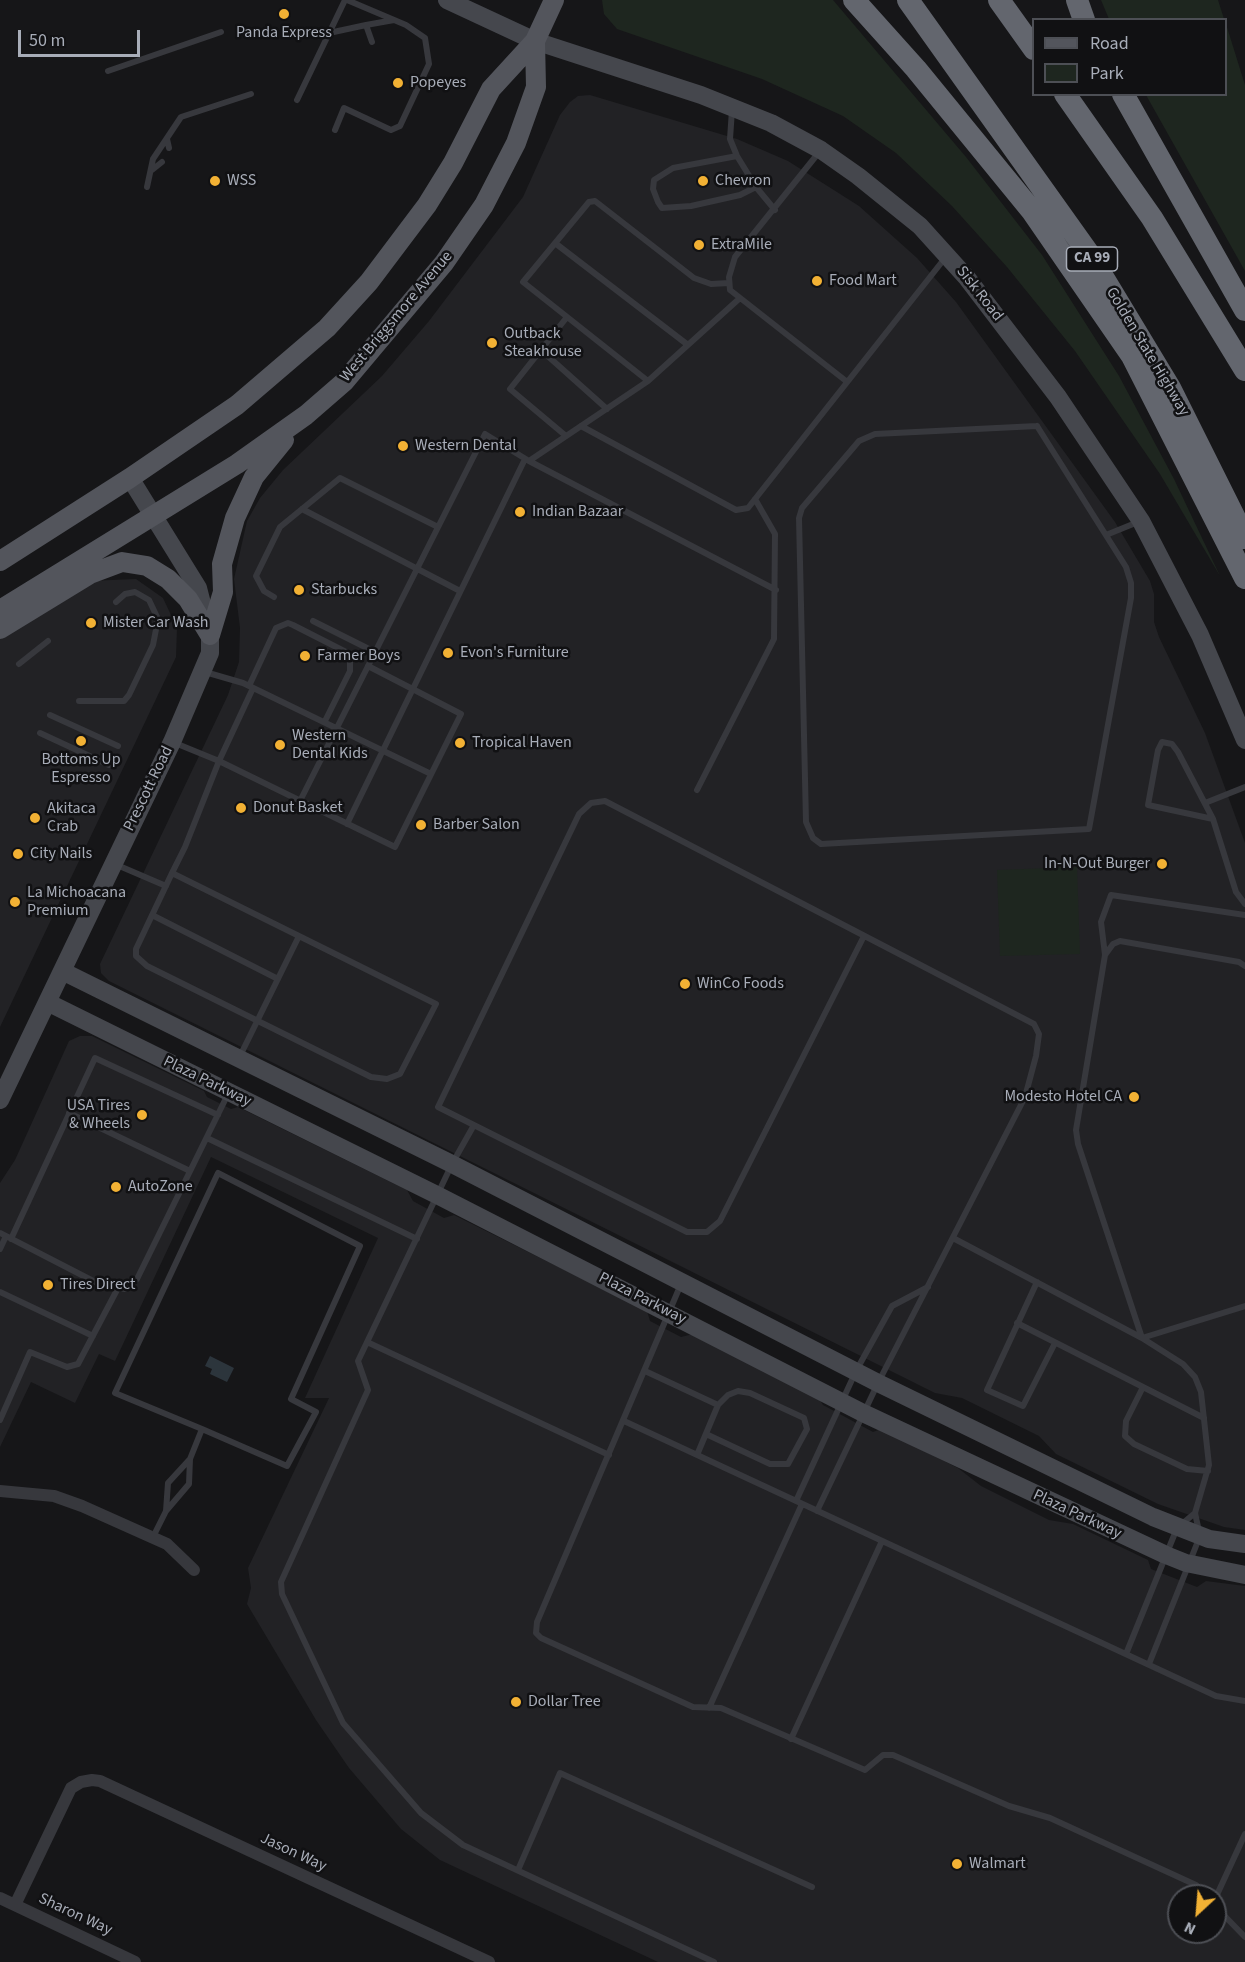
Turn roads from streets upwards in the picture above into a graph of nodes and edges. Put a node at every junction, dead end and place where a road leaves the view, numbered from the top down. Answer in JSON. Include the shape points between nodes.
{"nodes":[{"id":1,"x":447,"y":0,"type":"edge"},
{"id":2,"x":554,"y":0,"type":"edge"},
{"id":3,"x":855,"y":0,"type":"edge"},
{"id":4,"x":908,"y":0,"type":"edge"},
{"id":5,"x":999,"y":0,"type":"edge"},
{"id":6,"x":1077,"y":0,"type":"edge"},
{"id":7,"x":1083,"y":18,"type":"edge"},
{"id":8,"x":535,"y":41,"type":"junction"},
{"id":9,"x":1032,"y":47,"type":"edge"},
{"id":10,"x":1066,"y":96,"type":"edge"},
{"id":11,"x":1124,"y":96,"type":"edge"},
{"id":12,"x":1245,"y":310,"type":"edge"},
{"id":13,"x":1245,"y":370,"type":"edge"},
{"id":14,"x":306,"y":415,"type":"junction"},
{"id":15,"x":130,"y":478,"type":"junction"},
{"id":16,"x":154,"y":516,"type":"junction"},
{"id":17,"x":1245,"y":538,"type":"edge"},
{"id":18,"x":0,"y":561,"type":"edge"},
{"id":19,"x":1245,"y":578,"type":"edge"},
{"id":20,"x":0,"y":610,"type":"edge"},
{"id":21,"x":0,"y":629,"type":"edge"},
{"id":22,"x":210,"y":634,"type":"junction"},
{"id":23,"x":1245,"y":740,"type":"edge"},
{"id":24,"x":62,"y":971,"type":"junction"},
{"id":25,"x":47,"y":1002,"type":"junction"},
{"id":26,"x":0,"y":1100,"type":"edge"},
{"id":27,"x":0,"y":1491,"type":"edge"},
{"id":28,"x":1245,"y":1544,"type":"edge"},
{"id":29,"x":194,"y":1570,"type":"dead end"},
{"id":30,"x":1245,"y":1575,"type":"edge"},
{"id":31,"x":0,"y":1898,"type":"edge"},
{"id":32,"x":15,"y":1905,"type":"junction"},
{"id":33,"x":135,"y":1962,"type":"edge"},
{"id":34,"x":489,"y":1962,"type":"edge"}],
"edges":[{"from":1,"to":8,"type":"street","name":"Sisk Road"},
{"from":2,"to":8,"type":"main road","name":"West Briggsmore Avenue"},
{"from":3,"to":19,"type":"highway","via":[[1032,211],[1132,356]]},
{"from":4,"to":17,"type":"highway","name":"Golden State Highway","number":"CA 99","via":[[1089,254],[1170,388]]},
{"from":5,"to":9,"type":"highway"},
{"from":6,"to":7,"type":"highway"},
{"from":8,"to":14,"type":"main road","name":"West Briggsmore Avenue","via":[[536,87],[516,142],[484,205],[444,263],[377,346]]},
{"from":8,"to":15,"type":"main road","name":"West Briggsmore Avenue","via":[[491,89],[453,163],[403,239],[327,328],[237,405]]},
{"from":8,"to":23,"type":"street","name":"Sisk Road","via":[[732,106],[771,123],[821,150],[897,206],[947,255],[1058,398],[1142,521],[1191,616]]},
{"from":10,"to":13,"type":"highway","via":[[1152,218]]},
{"from":11,"to":12,"type":"highway"},
{"from":14,"to":16,"type":"main road","name":"West Briggsmore Avenue"},
{"from":14,"to":22,"type":"main road","via":[[261,468],[235,518],[222,564],[223,592]]},
{"from":15,"to":16,"type":"street","name":"Prescott Road"},
{"from":15,"to":18,"type":"main road","name":"West Briggsmore Avenue"},
{"from":16,"to":20,"type":"main road","name":"West Briggsmore Avenue"},
{"from":16,"to":22,"type":"street","name":"Prescott Road","via":[[198,588]]},
{"from":21,"to":22,"type":"main road","via":[[90,574],[122,562],[147,566],[168,579],[188,598]]},
{"from":22,"to":24,"type":"street","name":"Prescott Road","via":[[204,671]]},
{"from":24,"to":25,"type":"street","name":"Prescott Road"},
{"from":24,"to":28,"type":"street","name":"Plaza Parkway","via":[[452,1164],[878,1383],[1177,1528]]},
{"from":25,"to":26,"type":"street","name":"Prescott Road"},
{"from":25,"to":30,"type":"street","name":"Plaza Parkway","via":[[438,1195],[863,1413],[1166,1555]]},
{"from":27,"to":29,"type":"street","via":[[54,1496],[167,1544]]},
{"from":31,"to":32,"type":"street","name":"Sharon Way"},
{"from":32,"to":33,"type":"street","name":"Sharon Way"},
{"from":32,"to":34,"type":"street","name":"Jason Way","via":[[71,1788],[81,1782],[100,1781]]}]}
